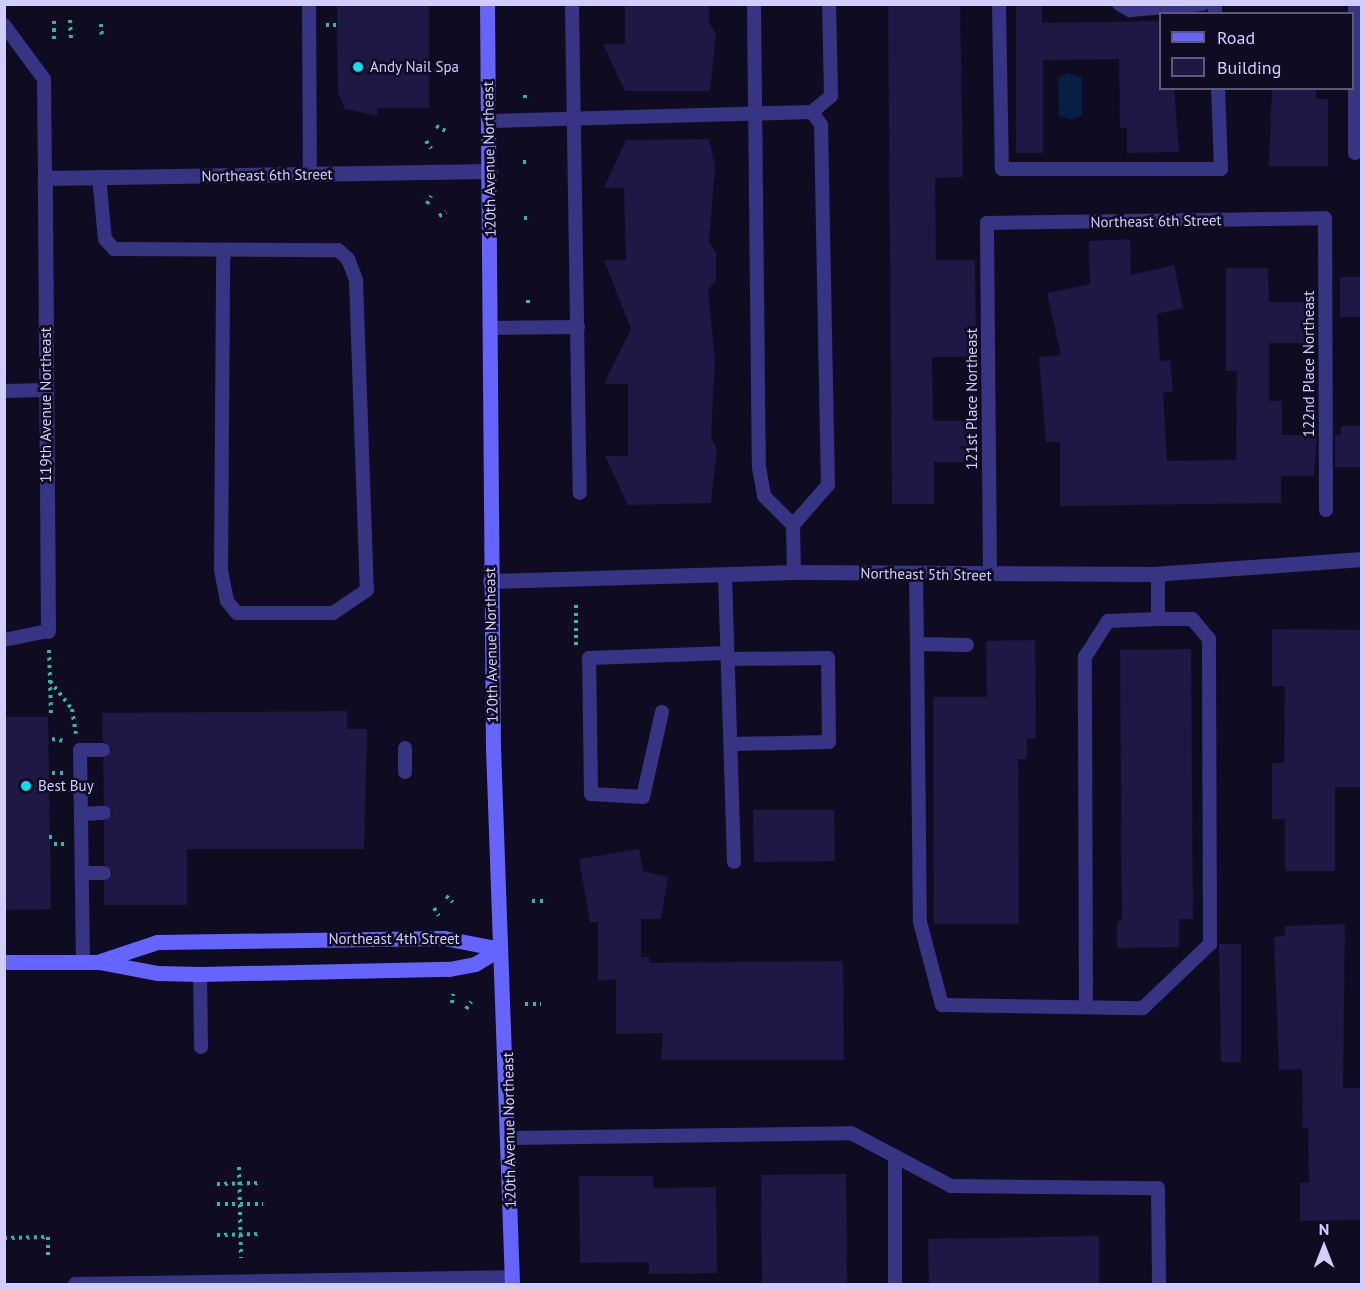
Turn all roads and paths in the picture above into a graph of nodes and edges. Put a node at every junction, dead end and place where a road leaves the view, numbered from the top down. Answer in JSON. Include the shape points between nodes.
{"nodes":[{"id":1,"x":309,"y":4,"type":"edge"},
{"id":2,"x":487,"y":4,"type":"edge"},
{"id":3,"x":572,"y":4,"type":"edge"},
{"id":4,"x":754,"y":4,"type":"edge"},
{"id":5,"x":829,"y":4,"type":"edge"},
{"id":6,"x":999,"y":4,"type":"edge"},
{"id":7,"x":1119,"y":4,"type":"edge"},
{"id":8,"x":1203,"y":4,"type":"edge"},
{"id":9,"x":1355,"y":4,"type":"edge"},
{"id":10,"x":70,"y":20,"type":"dead end"},
{"id":11,"x":54,"y":21,"type":"dead end"},
{"id":12,"x":101,"y":24,"type":"dead end"},
{"id":13,"x":4,"y":25,"type":"edge"},
{"id":14,"x":54,"y":39,"type":"dead end"},
{"id":15,"x":71,"y":39,"type":"dead end"},
{"id":16,"x":102,"y":39,"type":"dead end"},
{"id":17,"x":1218,"y":90,"type":"edge"},
{"id":18,"x":812,"y":111,"type":"junction"},
{"id":19,"x":756,"y":113,"type":"junction"},
{"id":20,"x":575,"y":118,"type":"junction"},
{"id":21,"x":489,"y":121,"type":"junction"},
{"id":22,"x":436,"y":126,"type":"dead end"},
{"id":23,"x":446,"y":131,"type":"dead end"},
{"id":24,"x":426,"y":141,"type":"dead end"},
{"id":25,"x":430,"y":148,"type":"dead end"},
{"id":26,"x":1355,"y":153,"type":"dead end"},
{"id":27,"x":490,"y":171,"type":"junction"},
{"id":28,"x":310,"y":174,"type":"junction"},
{"id":29,"x":99,"y":177,"type":"junction"},
{"id":30,"x":45,"y":178,"type":"junction"},
{"id":31,"x":430,"y":196,"type":"dead end"},
{"id":32,"x":427,"y":204,"type":"dead end"},
{"id":33,"x":446,"y":212,"type":"dead end"},
{"id":34,"x":439,"y":216,"type":"dead end"},
{"id":35,"x":1325,"y":218,"type":"joint"},
{"id":36,"x":987,"y":223,"type":"joint"},
{"id":37,"x":224,"y":251,"type":"junction"},
{"id":38,"x":528,"y":300,"type":"dead end"},
{"id":39,"x":528,"y":307,"type":"dead end"},
{"id":40,"x":578,"y":327,"type":"junction"},
{"id":41,"x":490,"y":328,"type":"junction"},
{"id":42,"x":46,"y":390,"type":"junction"},
{"id":43,"x":4,"y":391,"type":"edge"},
{"id":44,"x":580,"y":493,"type":"dead end"},
{"id":45,"x":1326,"y":510,"type":"dead end"},
{"id":46,"x":793,"y":525,"type":"junction"},
{"id":47,"x":1362,"y":559,"type":"edge"},
{"id":48,"x":794,"y":572,"type":"junction"},
{"id":49,"x":916,"y":573,"type":"junction"},
{"id":50,"x":990,"y":574,"type":"junction"},
{"id":51,"x":1158,"y":574,"type":"junction"},
{"id":52,"x":724,"y":575,"type":"junction"},
{"id":53,"x":490,"y":581,"type":"junction"},
{"id":54,"x":576,"y":605,"type":"dead end"},
{"id":55,"x":1158,"y":619,"type":"junction"},
{"id":56,"x":48,"y":632,"type":"junction"},
{"id":57,"x":4,"y":640,"type":"edge"},
{"id":58,"x":918,"y":644,"type":"junction"},
{"id":59,"x":967,"y":645,"type":"dead end"},
{"id":60,"x":576,"y":648,"type":"dead end"},
{"id":61,"x":728,"y":656,"type":"junction"},
{"id":62,"x":50,"y":680,"type":"junction"},
{"id":63,"x":662,"y":712,"type":"dead end"},
{"id":64,"x":73,"y":713,"type":"dead end"},
{"id":65,"x":51,"y":714,"type":"dead end"},
{"id":66,"x":731,"y":744,"type":"junction"},
{"id":67,"x":405,"y":748,"type":"dead end"},
{"id":68,"x":103,"y":750,"type":"dead end"},
{"id":69,"x":405,"y":772,"type":"dead end"},
{"id":70,"x":104,"y":813,"type":"dead end"},
{"id":71,"x":82,"y":814,"type":"junction"},
{"id":72,"x":734,"y":862,"type":"dead end"},
{"id":73,"x":82,"y":873,"type":"junction"},
{"id":74,"x":104,"y":873,"type":"dead end"},
{"id":75,"x":446,"y":896,"type":"dead end"},
{"id":76,"x":532,"y":901,"type":"dead end"},
{"id":77,"x":545,"y":901,"type":"dead end"},
{"id":78,"x":453,"y":902,"type":"dead end"},
{"id":79,"x":434,"y":908,"type":"dead end"},
{"id":80,"x":439,"y":916,"type":"dead end"},
{"id":81,"x":500,"y":949,"type":"junction"},
{"id":82,"x":4,"y":962,"type":"edge"},
{"id":83,"x":83,"y":962,"type":"junction"},
{"id":84,"x":99,"y":962,"type":"junction"},
{"id":85,"x":200,"y":974,"type":"junction"},
{"id":86,"x":453,"y":994,"type":"dead end"},
{"id":87,"x":471,"y":1002,"type":"dead end"},
{"id":88,"x":452,"y":1004,"type":"dead end"},
{"id":89,"x":525,"y":1004,"type":"dead end"},
{"id":90,"x":542,"y":1004,"type":"dead end"},
{"id":91,"x":1086,"y":1006,"type":"junction"},
{"id":92,"x":466,"y":1009,"type":"dead end"},
{"id":93,"x":201,"y":1047,"type":"dead end"},
{"id":94,"x":511,"y":1138,"type":"junction"},
{"id":95,"x":895,"y":1156,"type":"junction"},
{"id":96,"x":239,"y":1167,"type":"dead end"},
{"id":97,"x":217,"y":1184,"type":"dead end"},
{"id":98,"x":240,"y":1184,"type":"junction"},
{"id":99,"x":262,"y":1184,"type":"dead end"},
{"id":100,"x":217,"y":1204,"type":"dead end"},
{"id":101,"x":240,"y":1204,"type":"junction"},
{"id":102,"x":262,"y":1204,"type":"dead end"},
{"id":103,"x":240,"y":1234,"type":"junction"},
{"id":104,"x":262,"y":1234,"type":"dead end"},
{"id":105,"x":216,"y":1235,"type":"dead end"},
{"id":106,"x":4,"y":1238,"type":"edge"},
{"id":107,"x":48,"y":1256,"type":"dead end"},
{"id":108,"x":241,"y":1258,"type":"dead end"},
{"id":109,"x":512,"y":1280,"type":"edge"},
{"id":110,"x":441,"y":1282,"type":"edge"},
{"id":111,"x":75,"y":1284,"type":"edge"},
{"id":112,"x":895,"y":1284,"type":"edge"},
{"id":113,"x":1159,"y":1284,"type":"edge"}],
"edges":[{"from":1,"to":28,"type":"lane"},
{"from":2,"to":21,"type":"main road","name":"120th Avenue Northeast"},
{"from":3,"to":20,"type":"lane"},
{"from":4,"to":19,"type":"lane"},
{"from":5,"to":18,"type":"lane","via":[[831,96]]},
{"from":6,"to":17,"type":"lane","via":[[1002,169],[1221,168]]},
{"from":7,"to":8,"type":"lane","via":[[1130,10]]},
{"from":9,"to":26,"type":"lane"},
{"from":10,"to":15,"type":"path"},
{"from":11,"to":14,"type":"path"},
{"from":12,"to":16,"type":"path"},
{"from":13,"to":30,"type":"lane","via":[[44,79]]},
{"from":18,"to":19,"type":"lane"},
{"from":18,"to":46,"type":"lane","via":[[821,125],[828,485]]},
{"from":19,"to":20,"type":"lane"},
{"from":19,"to":46,"type":"lane","via":[[759,467],[764,496]]},
{"from":20,"to":21,"type":"lane"},
{"from":20,"to":40,"type":"lane"},
{"from":21,"to":27,"type":"main road","name":"120th Avenue Northeast"},
{"from":22,"to":23,"type":"path"},
{"from":24,"to":25,"type":"path"},
{"from":27,"to":28,"type":"street","name":"Northeast 6th Street"},
{"from":27,"to":41,"type":"main road","name":"120th Avenue Northeast"},
{"from":28,"to":29,"type":"street","name":"Northeast 6th Street"},
{"from":29,"to":30,"type":"street","name":"Northeast 6th Street"},
{"from":29,"to":37,"type":"lane","via":[[105,239],[114,249]]},
{"from":30,"to":42,"type":"street","name":"119th Avenue Northeast"},
{"from":31,"to":32,"type":"path"},
{"from":33,"to":34,"type":"path"},
{"from":35,"to":36,"type":"lane","name":"Northeast 6th Street"},
{"from":35,"to":45,"type":"lane","name":"122nd Place Northeast"},
{"from":36,"to":50,"type":"lane","name":"121st Place Northeast"},
{"from":37,"to":37,"type":"lane","via":[[338,250],[348,259],[356,280],[367,591],[333,613],[237,613],[227,601],[222,569]]},
{"from":38,"to":39,"type":"path"},
{"from":40,"to":41,"type":"lane"},
{"from":40,"to":44,"type":"lane"},
{"from":41,"to":53,"type":"main road","name":"120th Avenue Northeast"},
{"from":42,"to":43,"type":"lane"},
{"from":42,"to":56,"type":"street","name":"119th Avenue Northeast"},
{"from":46,"to":48,"type":"lane"},
{"from":47,"to":51,"type":"street","name":"Northeast 5th Street"},
{"from":48,"to":49,"type":"street","name":"Northeast 5th Street"},
{"from":48,"to":52,"type":"street","name":"Northeast 5th Street"},
{"from":49,"to":50,"type":"street","name":"Northeast 5th Street"},
{"from":49,"to":58,"type":"lane"},
{"from":50,"to":51,"type":"street","name":"Northeast 5th Street"},
{"from":51,"to":55,"type":"lane"},
{"from":52,"to":53,"type":"street","name":"Northeast 5th Street"},
{"from":52,"to":61,"type":"lane"},
{"from":53,"to":81,"type":"main road","name":"120th Avenue Northeast"},
{"from":54,"to":60,"type":"path"},
{"from":55,"to":91,"type":"lane","via":[[1108,621],[1085,657]]},
{"from":55,"to":91,"type":"lane","via":[[1192,619],[1209,639],[1210,944],[1143,1008]]},
{"from":56,"to":57,"type":"lane","via":[[28,640]]},
{"from":56,"to":62,"type":"path"},
{"from":58,"to":59,"type":"lane"},
{"from":58,"to":91,"type":"lane","via":[[920,922],[942,1005]]},
{"from":61,"to":63,"type":"lane","via":[[590,658],[591,794],[643,797]]},
{"from":61,"to":66,"type":"lane"},
{"from":61,"to":66,"type":"lane","via":[[828,658],[829,742]]},
{"from":62,"to":64,"type":"path"},
{"from":62,"to":65,"type":"path"},
{"from":66,"to":72,"type":"lane"},
{"from":67,"to":69,"type":"lane"},
{"from":68,"to":71,"type":"lane","via":[[80,750]]},
{"from":70,"to":71,"type":"lane"},
{"from":71,"to":73,"type":"lane"},
{"from":73,"to":74,"type":"lane"},
{"from":73,"to":83,"type":"lane"},
{"from":75,"to":78,"type":"path"},
{"from":76,"to":77,"type":"path"},
{"from":79,"to":80,"type":"path"},
{"from":81,"to":84,"type":"main road","name":"Northeast 4th Street","via":[[444,938],[167,942]]},
{"from":81,"to":85,"type":"main road","name":"Northeast 4th Street","via":[[449,969]]},
{"from":81,"to":94,"type":"main road","name":"120th Avenue Northeast"},
{"from":82,"to":83,"type":"main road","name":"Northeast 4th Street"},
{"from":83,"to":84,"type":"main road","name":"Northeast 4th Street"},
{"from":84,"to":85,"type":"main road","name":"Northeast 4th Street"},
{"from":85,"to":93,"type":"lane"},
{"from":86,"to":88,"type":"path"},
{"from":87,"to":92,"type":"path"},
{"from":89,"to":90,"type":"path"},
{"from":94,"to":95,"type":"lane","via":[[851,1133]]},
{"from":94,"to":109,"type":"main road","name":"120th Avenue Northeast"},
{"from":95,"to":112,"type":"lane"},
{"from":95,"to":113,"type":"lane","via":[[951,1185],[1158,1188]]},
{"from":96,"to":98,"type":"path"},
{"from":97,"to":98,"type":"path"},
{"from":98,"to":99,"type":"path"},
{"from":98,"to":101,"type":"path"},
{"from":100,"to":101,"type":"path"},
{"from":101,"to":102,"type":"path"},
{"from":101,"to":103,"type":"path"},
{"from":103,"to":104,"type":"path"},
{"from":103,"to":105,"type":"path"},
{"from":103,"to":108,"type":"path"},
{"from":106,"to":107,"type":"path","via":[[48,1237]]},
{"from":109,"to":110,"type":"lane"},
{"from":110,"to":111,"type":"lane"}]}
